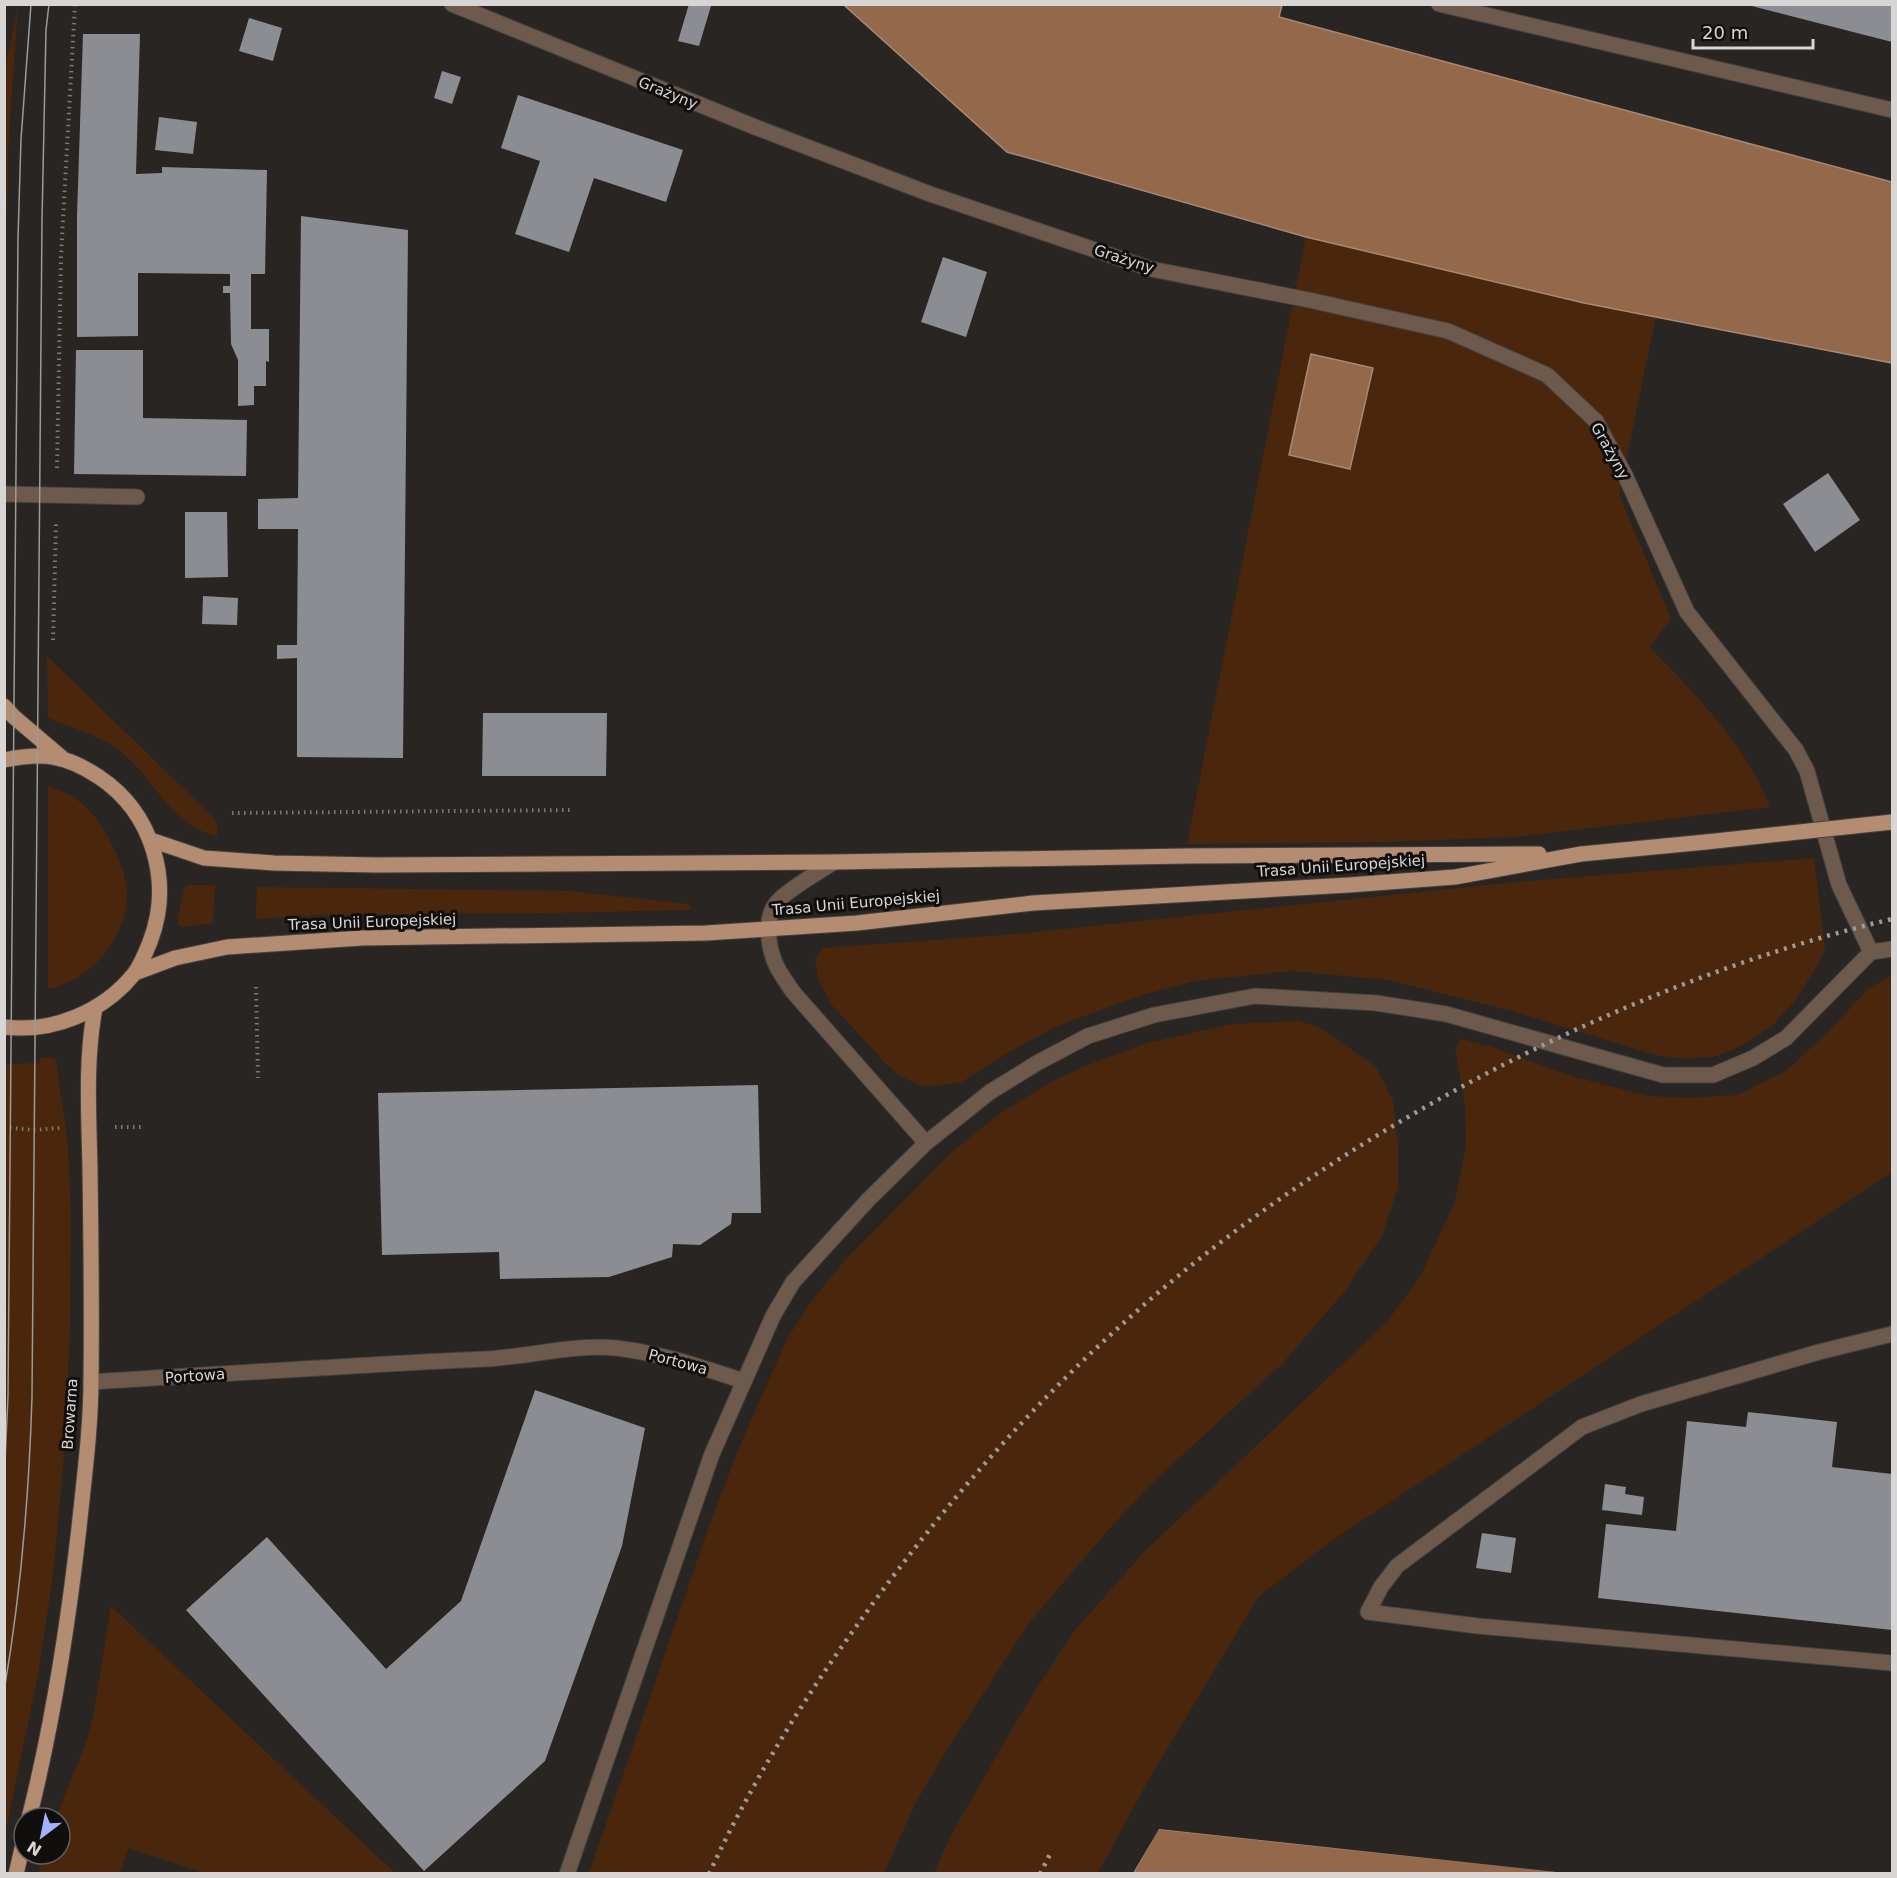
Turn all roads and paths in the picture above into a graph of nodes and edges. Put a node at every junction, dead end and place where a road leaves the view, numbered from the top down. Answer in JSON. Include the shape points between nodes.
{"nodes":[{"id":1,"x":75,"y":4,"type":"edge"},
{"id":2,"x":452,"y":4,"type":"edge"},
{"id":3,"x":1439,"y":4,"type":"edge"},
{"id":4,"x":1893,"y":110,"type":"edge"},
{"id":5,"x":4,"y":494,"type":"edge"},
{"id":6,"x":57,"y":495,"type":"junction"},
{"id":7,"x":136,"y":497,"type":"dead end"},
{"id":8,"x":53,"y":640,"type":"dead end"},
{"id":9,"x":4,"y":706,"type":"edge"},
{"id":10,"x":61,"y":757,"type":"junction"},
{"id":11,"x":4,"y":760,"type":"edge"},
{"id":12,"x":574,"y":810,"type":"dead end"},
{"id":13,"x":232,"y":813,"type":"dead end"},
{"id":14,"x":1893,"y":822,"type":"edge"},
{"id":15,"x":151,"y":840,"type":"junction"},
{"id":16,"x":1581,"y":854,"type":"junction"},
{"id":17,"x":834,"y":862,"type":"junction"},
{"id":18,"x":769,"y":929,"type":"junction"},
{"id":19,"x":1893,"y":949,"type":"edge"},
{"id":20,"x":1871,"y":952,"type":"junction"},
{"id":21,"x":135,"y":973,"type":"junction"},
{"id":22,"x":256,"y":987,"type":"dead end"},
{"id":23,"x":95,"y":1008,"type":"junction"},
{"id":24,"x":4,"y":1027,"type":"edge"},
{"id":25,"x":258,"y":1078,"type":"dead end"},
{"id":26,"x":926,"y":1143,"type":"junction"},
{"id":27,"x":1893,"y":1334,"type":"edge"},
{"id":28,"x":742,"y":1381,"type":"junction"},
{"id":29,"x":91,"y":1382,"type":"junction"},
{"id":30,"x":1893,"y":1663,"type":"edge"},
{"id":31,"x":31,"y":1806,"type":"edge"},
{"id":32,"x":567,"y":1874,"type":"edge"}],
"edges":[{"from":1,"to":6,"type":"path","via":[[61,256]]},
{"from":2,"to":20,"type":"street","name":"Grażyny","via":[[930,194],[1151,269],[1448,331],[1546,375],[1596,421],[1625,474],[1688,612],[1802,760],[1839,885]]},
{"from":3,"to":4,"type":"street"},
{"from":5,"to":6,"type":"street"},
{"from":6,"to":7,"type":"street"},
{"from":6,"to":8,"type":"path"},
{"from":9,"to":10,"type":"main road"},
{"from":10,"to":11,"type":"main road"},
{"from":10,"to":15,"type":"main road","via":[[87,769],[121,794]]},
{"from":12,"to":13,"type":"path"},
{"from":14,"to":16,"type":"main road","name":"Trasa Unii Europejskiej","bridge":true},
{"from":15,"to":17,"type":"main road","name":"Trasa Unii Europejskiej","via":[[204,858],[274,863]]},
{"from":15,"to":21,"type":"main road","via":[[159,868],[160,897],[156,926]]},
{"from":16,"to":17,"type":"main road","name":"Trasa Unii Europejskiej"},
{"from":16,"to":18,"type":"main road","name":"Trasa Unii Europejskiej","via":[[1455,877],[1033,903]]},
{"from":17,"to":18,"type":"street","via":[[778,900],[771,911]]},
{"from":18,"to":21,"type":"main road","name":"Trasa Unii Europejskiej","via":[[635,935],[362,938],[248,945],[195,953]]},
{"from":18,"to":26,"type":"street","via":[[777,967],[793,992]]},
{"from":19,"to":20,"type":"street"},
{"from":20,"to":26,"type":"street","via":[[1786,1038],[1713,1075],[1663,1075],[1446,1014],[1376,1003],[1255,996],[1154,1015],[1088,1036],[990,1092]]},
{"from":21,"to":23,"type":"main road"},
{"from":22,"to":25,"type":"path"},
{"from":23,"to":24,"type":"main road","via":[[50,1025]]},
{"from":23,"to":29,"type":"main road","name":"Browarna","via":[[87,1077]]},
{"from":26,"to":28,"type":"street","via":[[793,1282]]},
{"from":27,"to":30,"type":"street","via":[[1652,1400],[1582,1426],[1397,1566],[1368,1612],[1478,1626]]},
{"from":28,"to":29,"type":"street","name":"Portowa","via":[[691,1364],[591,1347],[508,1358]]},
{"from":28,"to":32,"type":"street","via":[[712,1454]]},
{"from":29,"to":31,"type":"main road","name":"Browarna","via":[[72,1586]]}]}
